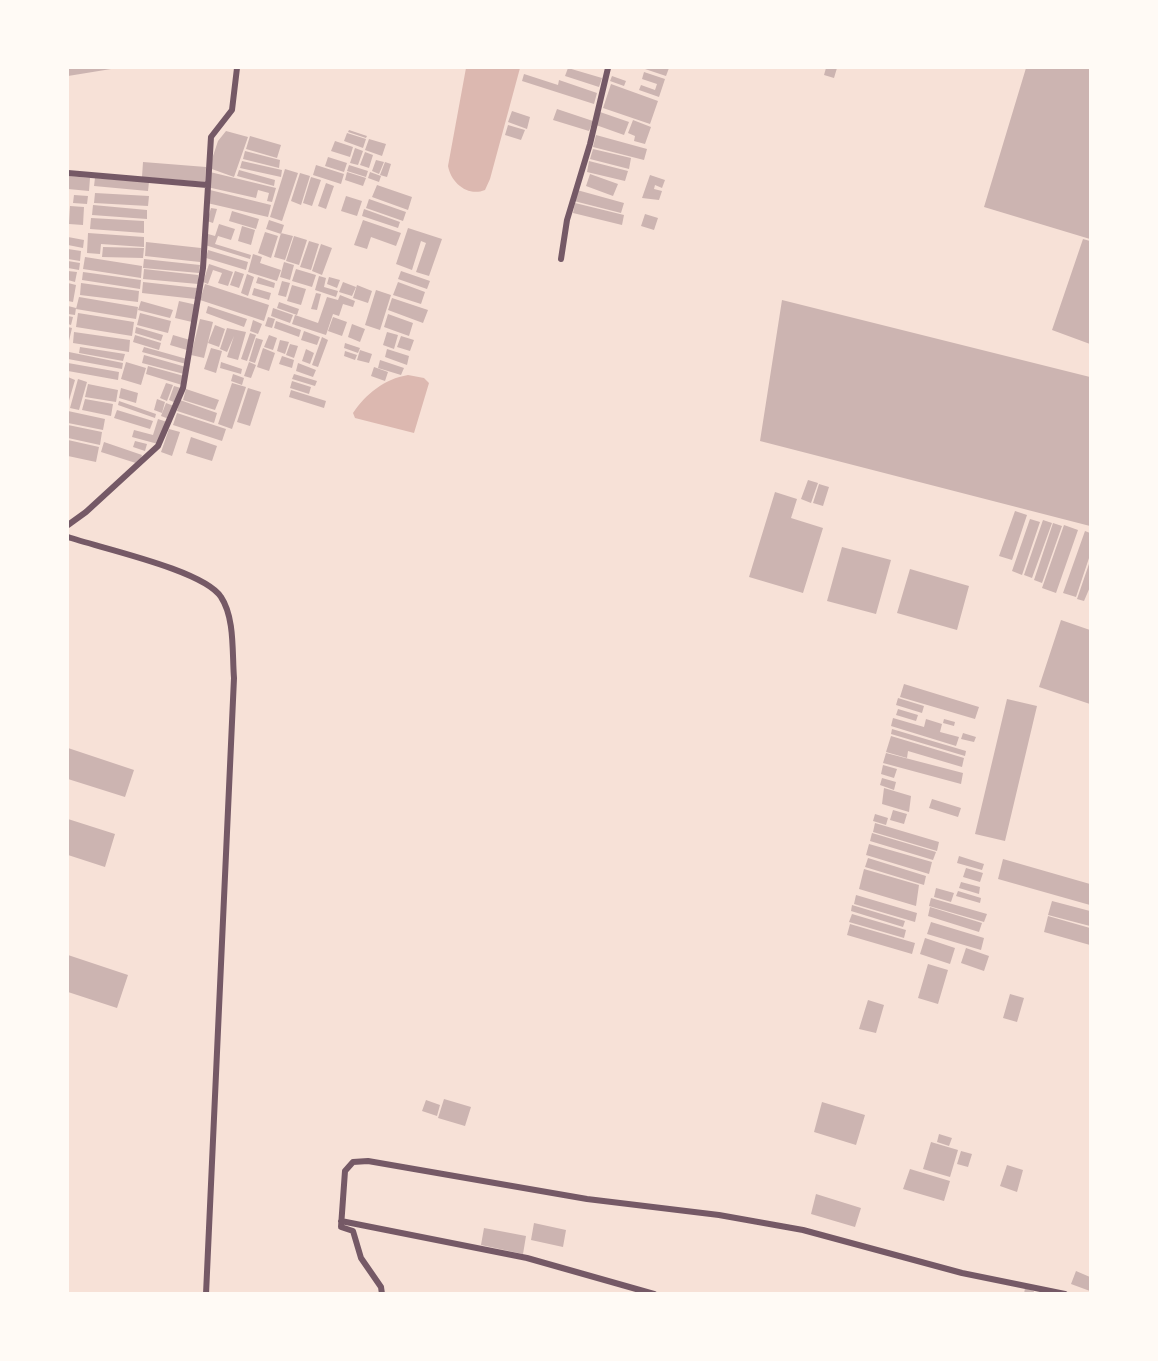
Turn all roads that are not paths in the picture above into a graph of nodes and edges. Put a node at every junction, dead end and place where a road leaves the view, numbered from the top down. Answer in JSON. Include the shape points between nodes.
{"nodes":[{"id":1,"x":237,"y":68,"type":"edge"},
{"id":2,"x":608,"y":68,"type":"edge"},
{"id":3,"x":68,"y":173,"type":"edge"},
{"id":4,"x":207,"y":185,"type":"junction"},
{"id":5,"x":561,"y":259,"type":"dead end"},
{"id":6,"x":68,"y":525,"type":"edge"},
{"id":7,"x":68,"y":537,"type":"edge"},
{"id":8,"x":341,"y":1221,"type":"junction"},
{"id":9,"x":206,"y":1293,"type":"edge"},
{"id":10,"x":382,"y":1293,"type":"edge"},
{"id":11,"x":654,"y":1293,"type":"edge"},
{"id":12,"x":1065,"y":1293,"type":"edge"}],
"edges":[{"from":1,"to":4,"type":"street","via":[[232,110],[211,137]]},
{"from":2,"to":5,"type":"street","via":[[567,220]]},
{"from":3,"to":4,"type":"street"},
{"from":4,"to":6,"type":"street","via":[[196,320],[183,388],[172,417],[159,446]]},
{"from":7,"to":9,"type":"street","via":[[133,555],[209,585],[221,596],[230,622],[234,678]]},
{"from":8,"to":10,"type":"street","via":[[341,1227],[353,1231],[361,1258]]},
{"from":8,"to":11,"type":"street","via":[[527,1258]]},
{"from":8,"to":12,"type":"street","via":[[347,1167],[353,1162],[368,1161],[587,1199],[803,1230],[962,1273]]}]}
